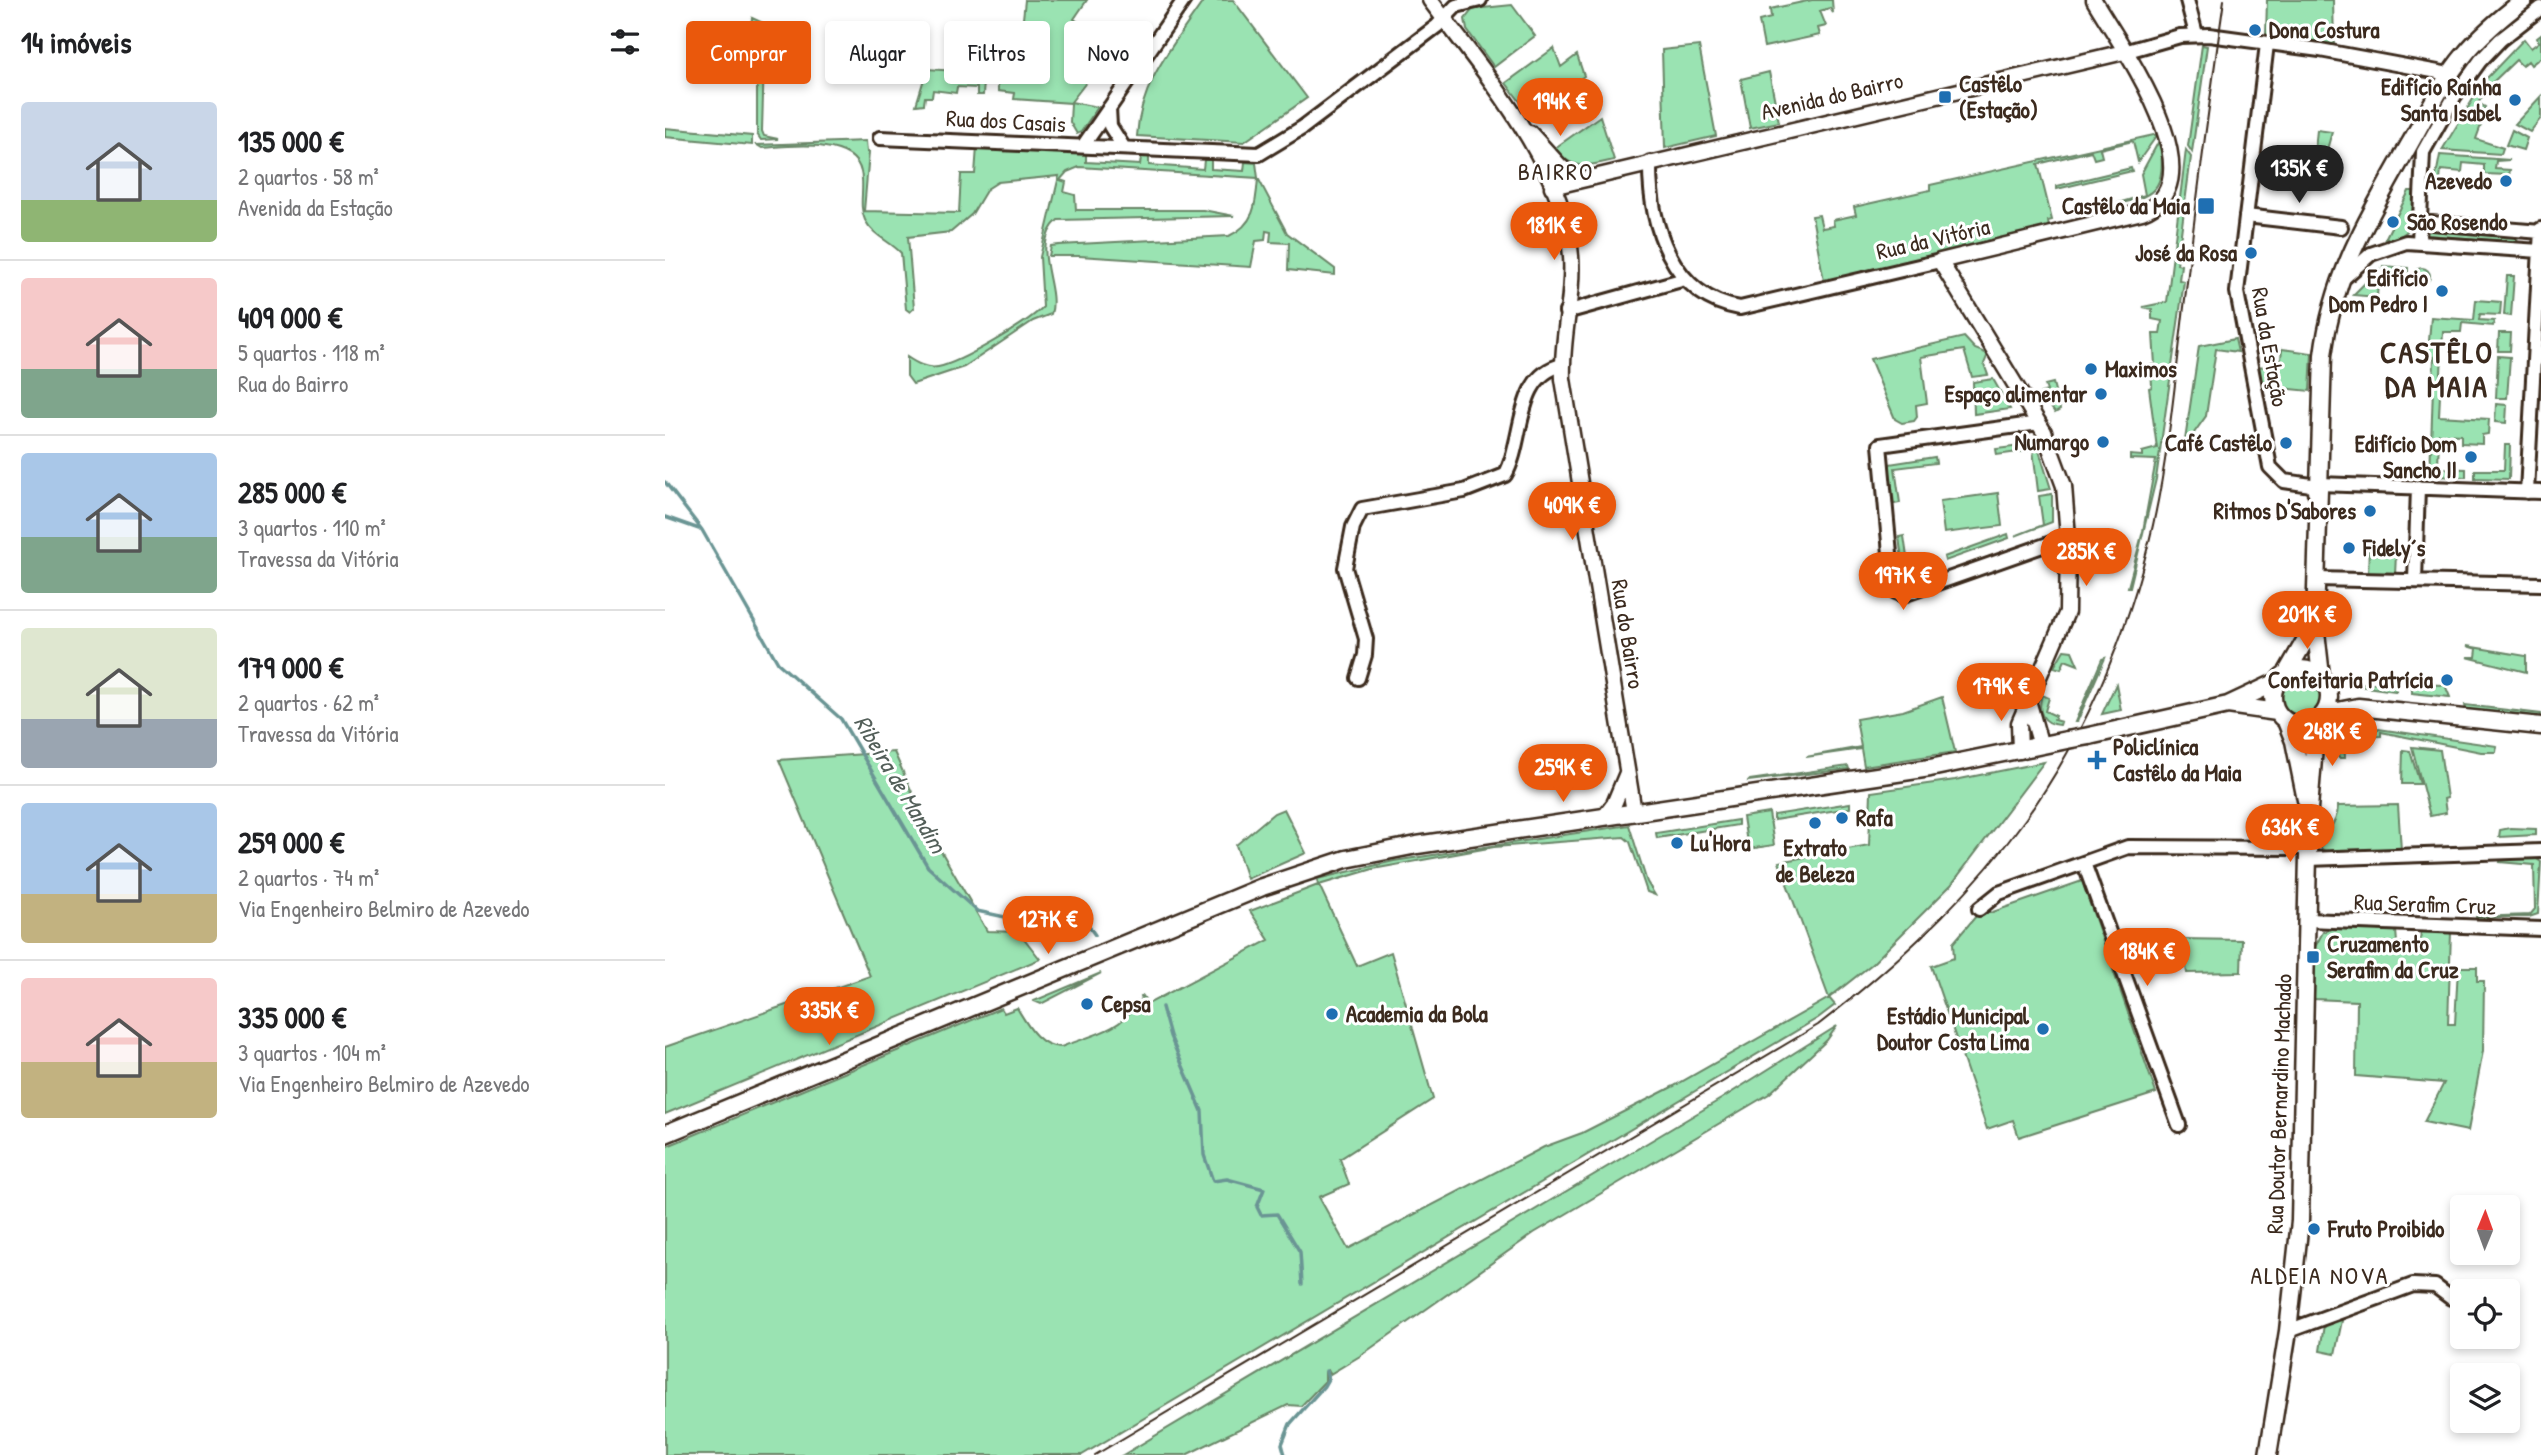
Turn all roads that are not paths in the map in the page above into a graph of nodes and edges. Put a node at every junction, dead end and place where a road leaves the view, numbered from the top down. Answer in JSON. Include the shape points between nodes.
{"nodes":[{"id":1,"x":1184,"y":0,"type":"edge"},
{"id":2,"x":1430,"y":0,"type":"edge"},
{"id":3,"x":1481,"y":0,"type":"edge"},
{"id":4,"x":2094,"y":0,"type":"edge"},
{"id":5,"x":2187,"y":0,"type":"edge"},
{"id":6,"x":2524,"y":0,"type":"edge"},
{"id":7,"x":2509,"y":6,"type":"edge"},
{"id":8,"x":2541,"y":8,"type":"edge"},
{"id":9,"x":1444,"y":19,"type":"junction"},
{"id":10,"x":2196,"y":34,"type":"junction"},
{"id":11,"x":2267,"y":44,"type":"junction"},
{"id":12,"x":2124,"y":52,"type":"junction"},
{"id":13,"x":2449,"y":74,"type":"junction"},
{"id":14,"x":1109,"y":108,"type":"junction"},
{"id":15,"x":1521,"y":125,"type":"junction"},
{"id":16,"x":880,"y":138,"type":"dead end"},
{"id":17,"x":1083,"y":146,"type":"junction"},
{"id":18,"x":1124,"y":148,"type":"junction"},
{"id":19,"x":1650,"y":162,"type":"junction"},
{"id":20,"x":1576,"y":178,"type":"junction"},
{"id":21,"x":1552,"y":187,"type":"junction"},
{"id":22,"x":2246,"y":216,"type":"junction"},
{"id":23,"x":2419,"y":222,"type":"junction"},
{"id":24,"x":2341,"y":226,"type":"dead end"},
{"id":25,"x":2541,"y":230,"type":"edge"},
{"id":26,"x":2419,"y":242,"type":"junction"},
{"id":27,"x":2540,"y":251,"type":"edge"},
{"id":28,"x":1940,"y":261,"type":"junction"},
{"id":29,"x":1685,"y":279,"type":"junction"},
{"id":30,"x":2337,"y":285,"type":"junction"},
{"id":31,"x":1566,"y":312,"type":"junction"},
{"id":32,"x":2538,"y":357,"type":"edge"},
{"id":33,"x":1563,"y":365,"type":"junction"},
{"id":34,"x":2039,"y":423,"type":"junction"},
{"id":35,"x":2417,"y":487,"type":"junction"},
{"id":36,"x":2319,"y":492,"type":"junction"},
{"id":37,"x":2527,"y":492,"type":"junction"},
{"id":38,"x":2541,"y":492,"type":"edge"},
{"id":39,"x":2068,"y":537,"type":"junction"},
{"id":40,"x":2316,"y":579,"type":"junction"},
{"id":41,"x":2415,"y":581,"type":"junction"},
{"id":42,"x":2541,"y":584,"type":"edge"},
{"id":43,"x":2315,"y":623,"type":"junction"},
{"id":44,"x":2282,"y":677,"type":"junction"},
{"id":45,"x":1358,"y":678,"type":"dead end"},
{"id":46,"x":2324,"y":680,"type":"junction"},
{"id":47,"x":2029,"y":704,"type":"junction"},
{"id":48,"x":2228,"y":705,"type":"junction"},
{"id":49,"x":2358,"y":707,"type":"junction"},
{"id":50,"x":2282,"y":716,"type":"junction"},
{"id":51,"x":2321,"y":716,"type":"junction"},
{"id":52,"x":2541,"y":726,"type":"edge"},
{"id":53,"x":2041,"y":746,"type":"junction"},
{"id":54,"x":2020,"y":751,"type":"junction"},
{"id":55,"x":1627,"y":772,"type":"junction"},
{"id":56,"x":2309,"y":810,"type":"junction"},
{"id":57,"x":1634,"y":812,"type":"junction"},
{"id":58,"x":1604,"y":817,"type":"junction"},
{"id":59,"x":2541,"y":851,"type":"edge"},
{"id":60,"x":2308,"y":854,"type":"junction"},
{"id":61,"x":2084,"y":863,"type":"junction"},
{"id":62,"x":1979,"y":909,"type":"dead end"},
{"id":63,"x":2307,"y":920,"type":"junction"},
{"id":64,"x":2541,"y":929,"type":"edge"},
{"id":65,"x":2179,"y":1125,"type":"dead end"},
{"id":66,"x":665,"y":1134,"type":"edge"},
{"id":67,"x":2450,"y":1297,"type":"edge"},
{"id":68,"x":2288,"y":1331,"type":"junction"},
{"id":69,"x":2268,"y":1455,"type":"edge"}],
"edges":[{"from":1,"to":14,"type":"street","name":"Rua dos Casais"},
{"from":2,"to":9,"type":"street","name":"Rua do Bairro"},
{"from":3,"to":9,"type":"street","via":[[1456,6]]},
{"from":4,"to":12,"type":"street","name":"Rua da Vitória"},
{"from":5,"to":10,"type":"street"},
{"from":6,"to":7,"type":"main road"},
{"from":7,"to":13,"type":"main road"},
{"from":8,"to":23,"type":"street","via":[[2490,49],[2454,97],[2422,156]]},
{"from":9,"to":15,"type":"street","name":"Rua do Bairro"},
{"from":9,"to":18,"type":"street","via":[[1266,152]]},
{"from":10,"to":11,"type":"street"},
{"from":10,"to":12,"type":"street"},
{"from":11,"to":13,"type":"street"},
{"from":11,"to":22,"type":"street","name":"Rua da Estação"},
{"from":12,"to":19,"type":"street","name":"Avenida do Bairro"},
{"from":12,"to":28,"type":"street","name":"Rua da Vitória","via":[[2170,142],[2171,174],[2159,201],[2137,213]]},
{"from":13,"to":30,"type":"main road","via":[[2354,244]]},
{"from":14,"to":17,"type":"street","name":"Rua dos Casais"},
{"from":14,"to":18,"type":"street","via":[[1110,126]]},
{"from":15,"to":20,"type":"street"},
{"from":15,"to":21,"type":"street","name":"Rua do Bairro"},
{"from":16,"to":17,"type":"street","name":"Rua dos Casais"},
{"from":17,"to":18,"type":"street"},
{"from":19,"to":20,"type":"street","name":"Avenida do Bairro"},
{"from":19,"to":29,"type":"street","name":"Rua da Vitória","via":[[1656,230]]},
{"from":20,"to":21,"type":"street","name":"Avenida do Bairro"},
{"from":21,"to":31,"type":"street","name":"Rua do Bairro","via":[[1570,250]]},
{"from":22,"to":24,"type":"street"},
{"from":22,"to":36,"type":"street","name":"Rua da Estação","via":[[2237,292],[2270,467],[2284,481],[2311,485]]},
{"from":23,"to":25,"type":"street"},
{"from":23,"to":26,"type":"street"},
{"from":25,"to":27,"type":"street"},
{"from":26,"to":27,"type":"street"},
{"from":26,"to":30,"type":"street","via":[[2371,254]]},
{"from":27,"to":32,"type":"street"},
{"from":28,"to":29,"type":"street","name":"Rua da Vitória","via":[[1740,308],[1716,302],[1691,288]]},
{"from":28,"to":34,"type":"street"},
{"from":29,"to":31,"type":"street"},
{"from":30,"to":36,"type":"main road","via":[[2323,355]]},
{"from":31,"to":33,"type":"street","name":"Rua do Bairro"},
{"from":32,"to":37,"type":"street"},
{"from":33,"to":45,"type":"street","via":[[1537,382],[1527,397],[1505,475],[1464,491],[1362,509],[1353,527],[1345,568],[1366,639]]},
{"from":33,"to":55,"type":"street","name":"Rua do Bairro"},
{"from":34,"to":39,"type":"street","via":[[2064,486]]},
{"from":34,"to":39,"type":"street","via":[[1880,445],[1892,584],[1900,594]]},
{"from":35,"to":36,"type":"street"},
{"from":35,"to":37,"type":"street"},
{"from":35,"to":41,"type":"street"},
{"from":36,"to":40,"type":"main road"},
{"from":37,"to":38,"type":"street"},
{"from":39,"to":47,"type":"street","via":[[2067,612]]},
{"from":40,"to":41,"type":"street"},
{"from":40,"to":43,"type":"main road"},
{"from":41,"to":42,"type":"street"},
{"from":43,"to":44,"type":"main road"},
{"from":43,"to":46,"type":"main road"},
{"from":44,"to":46,"type":"main road","via":[[2302,668]]},
{"from":44,"to":48,"type":"main road"},
{"from":44,"to":50,"type":"main road","via":[[2273,697]]},
{"from":46,"to":49,"type":"main road"},
{"from":46,"to":51,"type":"main road","via":[[2329,700]]},
{"from":47,"to":53,"type":"street"},
{"from":47,"to":54,"type":"street","via":[[2018,731]]},
{"from":48,"to":50,"type":"main road"},
{"from":48,"to":53,"type":"main road","bridge":true},
{"from":49,"to":51,"type":"main road"},
{"from":49,"to":52,"type":"main road"},
{"from":50,"to":51,"type":"main road","via":[[2304,725]]},
{"from":50,"to":56,"type":"main road","via":[[2294,741]]},
{"from":51,"to":56,"type":"main road","via":[[2315,734]]},
{"from":53,"to":54,"type":"main road"},
{"from":54,"to":57,"type":"main road"},
{"from":55,"to":57,"type":"street","name":"Rua do Bairro"},
{"from":55,"to":58,"type":"street"},
{"from":56,"to":60,"type":"main road","name":"Rua Doutor Bernardino Machado"},
{"from":57,"to":58,"type":"main road"},
{"from":58,"to":66,"type":"main road","via":[[1394,849],[1312,869]]},
{"from":59,"to":60,"type":"street"},
{"from":60,"to":61,"type":"street","via":[[2128,847]]},
{"from":60,"to":63,"type":"main road","name":"Rua Doutor Bernardino Machado"},
{"from":61,"to":62,"type":"street","via":[[1999,893]]},
{"from":61,"to":65,"type":"street"},
{"from":63,"to":64,"type":"street","name":"Rua Serafim Cruz"},
{"from":63,"to":68,"type":"main road","name":"Rua Doutor Bernardino Machado","via":[[2300,1221]]},
{"from":67,"to":68,"type":"street","via":[[2435,1286],[2413,1285]]},
{"from":68,"to":69,"type":"main road","name":"Rua Doutor Bernardino Machado"}]}
